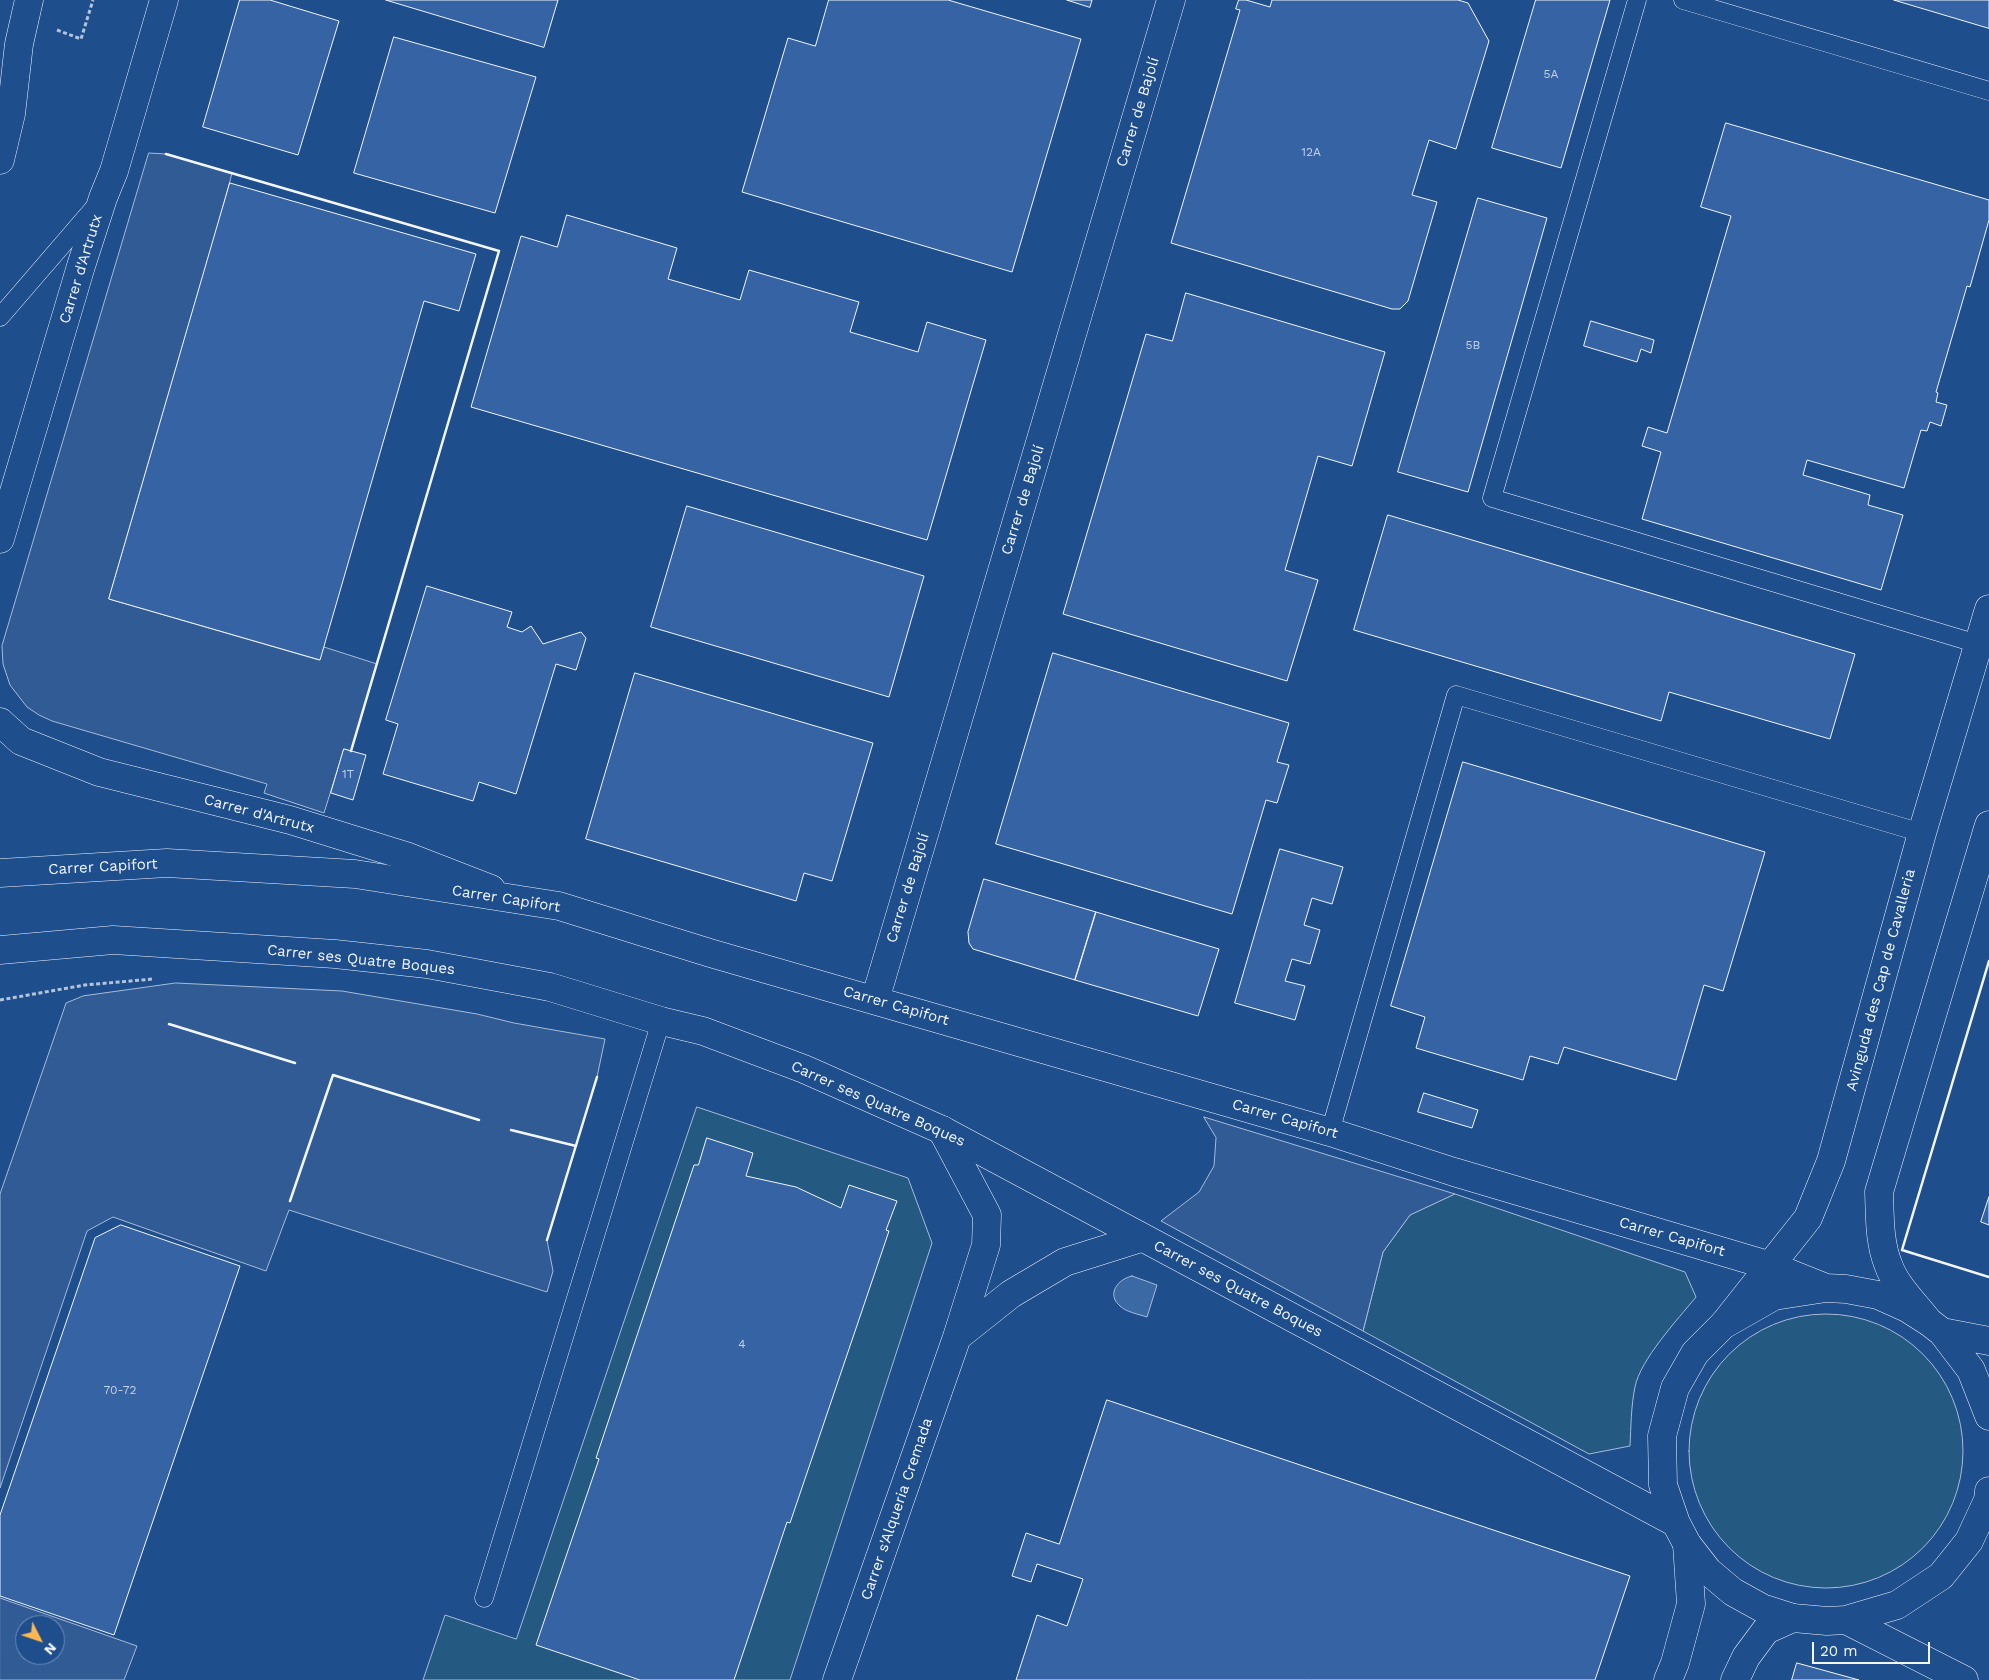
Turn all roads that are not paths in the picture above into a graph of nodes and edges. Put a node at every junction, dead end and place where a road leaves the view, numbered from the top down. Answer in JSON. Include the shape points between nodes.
{"nodes":[{"id":1,"x":29,"y":0,"type":"edge"},
{"id":2,"x":164,"y":0,"type":"edge"},
{"id":3,"x":1171,"y":0,"type":"edge"},
{"id":4,"x":1637,"y":0,"type":"edge"},
{"id":5,"x":1683,"y":0,"type":"edge"},
{"id":6,"x":19,"y":44,"type":"junction"},
{"id":7,"x":0,"y":88,"type":"edge"},
{"id":8,"x":1989,"y":91,"type":"edge"},
{"id":9,"x":0,"y":160,"type":"edge"},
{"id":10,"x":102,"y":198,"type":"junction"},
{"id":11,"x":0,"y":317,"type":"edge"},
{"id":12,"x":0,"y":539,"type":"edge"},
{"id":13,"x":1989,"y":609,"type":"edge"},
{"id":14,"x":1978,"y":644,"type":"junction"},
{"id":15,"x":0,"y":722,"type":"edge"},
{"id":16,"x":1989,"y":826,"type":"edge"},
{"id":17,"x":1922,"y":833,"type":"junction"},
{"id":18,"x":4,"y":870,"type":"edge"},
{"id":19,"x":523,"y":902,"type":"junction"},
{"id":20,"x":4,"y":951,"type":"edge"},
{"id":21,"x":874,"y":1000,"type":"junction"},
{"id":22,"x":661,"y":1022,"type":"junction"},
{"id":23,"x":942,"y":1130,"type":"junction"},
{"id":24,"x":1330,"y":1132,"type":"junction"},
{"id":25,"x":1141,"y":1238,"type":"junction"},
{"id":26,"x":1771,"y":1266,"type":"junction"},
{"id":27,"x":1826,"y":1288,"type":"junction"},
{"id":28,"x":1723,"y":1325,"type":"junction"},
{"id":29,"x":1935,"y":1327,"type":"junction"},
{"id":30,"x":957,"y":1337,"type":"junction"},
{"id":31,"x":1989,"y":1341,"type":"edge"},
{"id":32,"x":1989,"y":1416,"type":"edge"},
{"id":33,"x":1989,"y":1491,"type":"edge"},
{"id":34,"x":1681,"y":1534,"type":"junction"},
{"id":35,"x":484,"y":1598,"type":"dead end"},
{"id":36,"x":1794,"y":1618,"type":"junction"},
{"id":37,"x":1846,"y":1620,"type":"junction"},
{"id":38,"x":837,"y":1680,"type":"edge"},
{"id":39,"x":1668,"y":1680,"type":"edge"},
{"id":40,"x":1735,"y":1680,"type":"edge"},
{"id":41,"x":1964,"y":1680,"type":"edge"}],
"edges":[{"from":1,"to":6,"type":"main road"},
{"from":2,"to":10,"type":"main road","name":"Carrer d'Artrutx","via":[[114,171]]},
{"from":3,"to":21,"type":"main road","name":"Carrer de Bajolí"},
{"from":4,"to":14,"type":"lane","via":[[1492,498]]},
{"from":5,"to":8,"type":"lane"},
{"from":6,"to":7,"type":"main road"},
{"from":6,"to":9,"type":"main road","via":[[11,114]]},
{"from":10,"to":11,"type":"lane"},
{"from":10,"to":12,"type":"main road","name":"Carrer d'Artrutx"},
{"from":13,"to":14,"type":"main road","name":"Avinguda des Cap de Cavalleria"},
{"from":14,"to":17,"type":"main road","name":"Avinguda des Cap de Cavalleria"},
{"from":15,"to":19,"type":"main road","name":"Carrer d'Artrutx","via":[[21,740],[99,772],[290,820],[406,856]]},
{"from":16,"to":29,"type":"main road","via":[[1879,1192],[1881,1232],[1888,1264],[1897,1282]]},
{"from":17,"to":24,"type":"lane","via":[[1456,694]]},
{"from":17,"to":26,"type":"main road","name":"Avinguda des Cap de Cavalleria","via":[[1831,1162],[1808,1218]]},
{"from":18,"to":19,"type":"main road","name":"Carrer Capifort","via":[[167,863],[355,874]]},
{"from":19,"to":21,"type":"main road","name":"Carrer Capifort","via":[[558,906]]},
{"from":20,"to":22,"type":"main road","name":"Carrer ses Quatre Boques","via":[[112,940],[335,954],[427,964],[550,987]]},
{"from":21,"to":24,"type":"main road","name":"Carrer Capifort"},
{"from":22,"to":23,"type":"main road","name":"Carrer ses Quatre Boques","via":[[703,1031],[804,1069]]},
{"from":22,"to":35,"type":"lane"},
{"from":23,"to":25,"type":"main road","name":"Carrer ses Quatre Boques"},
{"from":23,"to":30,"type":"main road","name":"Carrer s'Alqueria Cremada","via":[[986,1215],[986,1245]]},
{"from":24,"to":26,"type":"main road","name":"Carrer Capifort"},
{"from":25,"to":30,"type":"main road","via":[[1065,1262],[1011,1294]]},
{"from":25,"to":34,"type":"main road","name":"Carrer ses Quatre Boques","via":[[1352,1349]]},
{"from":26,"to":27,"type":"main road","name":"Carrer Capifort"},
{"from":26,"to":28,"type":"main road","name":"Avinguda des Cap de Cavalleria"},
{"from":27,"to":28,"type":"main road","via":[[1774,1296]]},
{"from":27,"to":29,"type":"main road","via":[[1878,1295],[1907,1308]]},
{"from":28,"to":34,"type":"main road","via":[[1695,1353],[1674,1388],[1662,1436],[1663,1485]]},
{"from":29,"to":31,"type":"main road"},
{"from":29,"to":32,"type":"main road","via":[[1971,1370]]},
{"from":30,"to":38,"type":"main road","name":"Carrer s'Alqueria Cremada"},
{"from":33,"to":37,"type":"main road","via":[[1969,1541],[1941,1576],[1897,1605]]},
{"from":34,"to":36,"type":"main road","via":[[1708,1571],[1733,1592],[1762,1608]]},
{"from":34,"to":39,"type":"main road","via":[[1691,1604]]},
{"from":36,"to":37,"type":"main road"},
{"from":36,"to":40,"type":"main road","via":[[1766,1630],[1746,1657]]},
{"from":37,"to":41,"type":"main road"}]}
